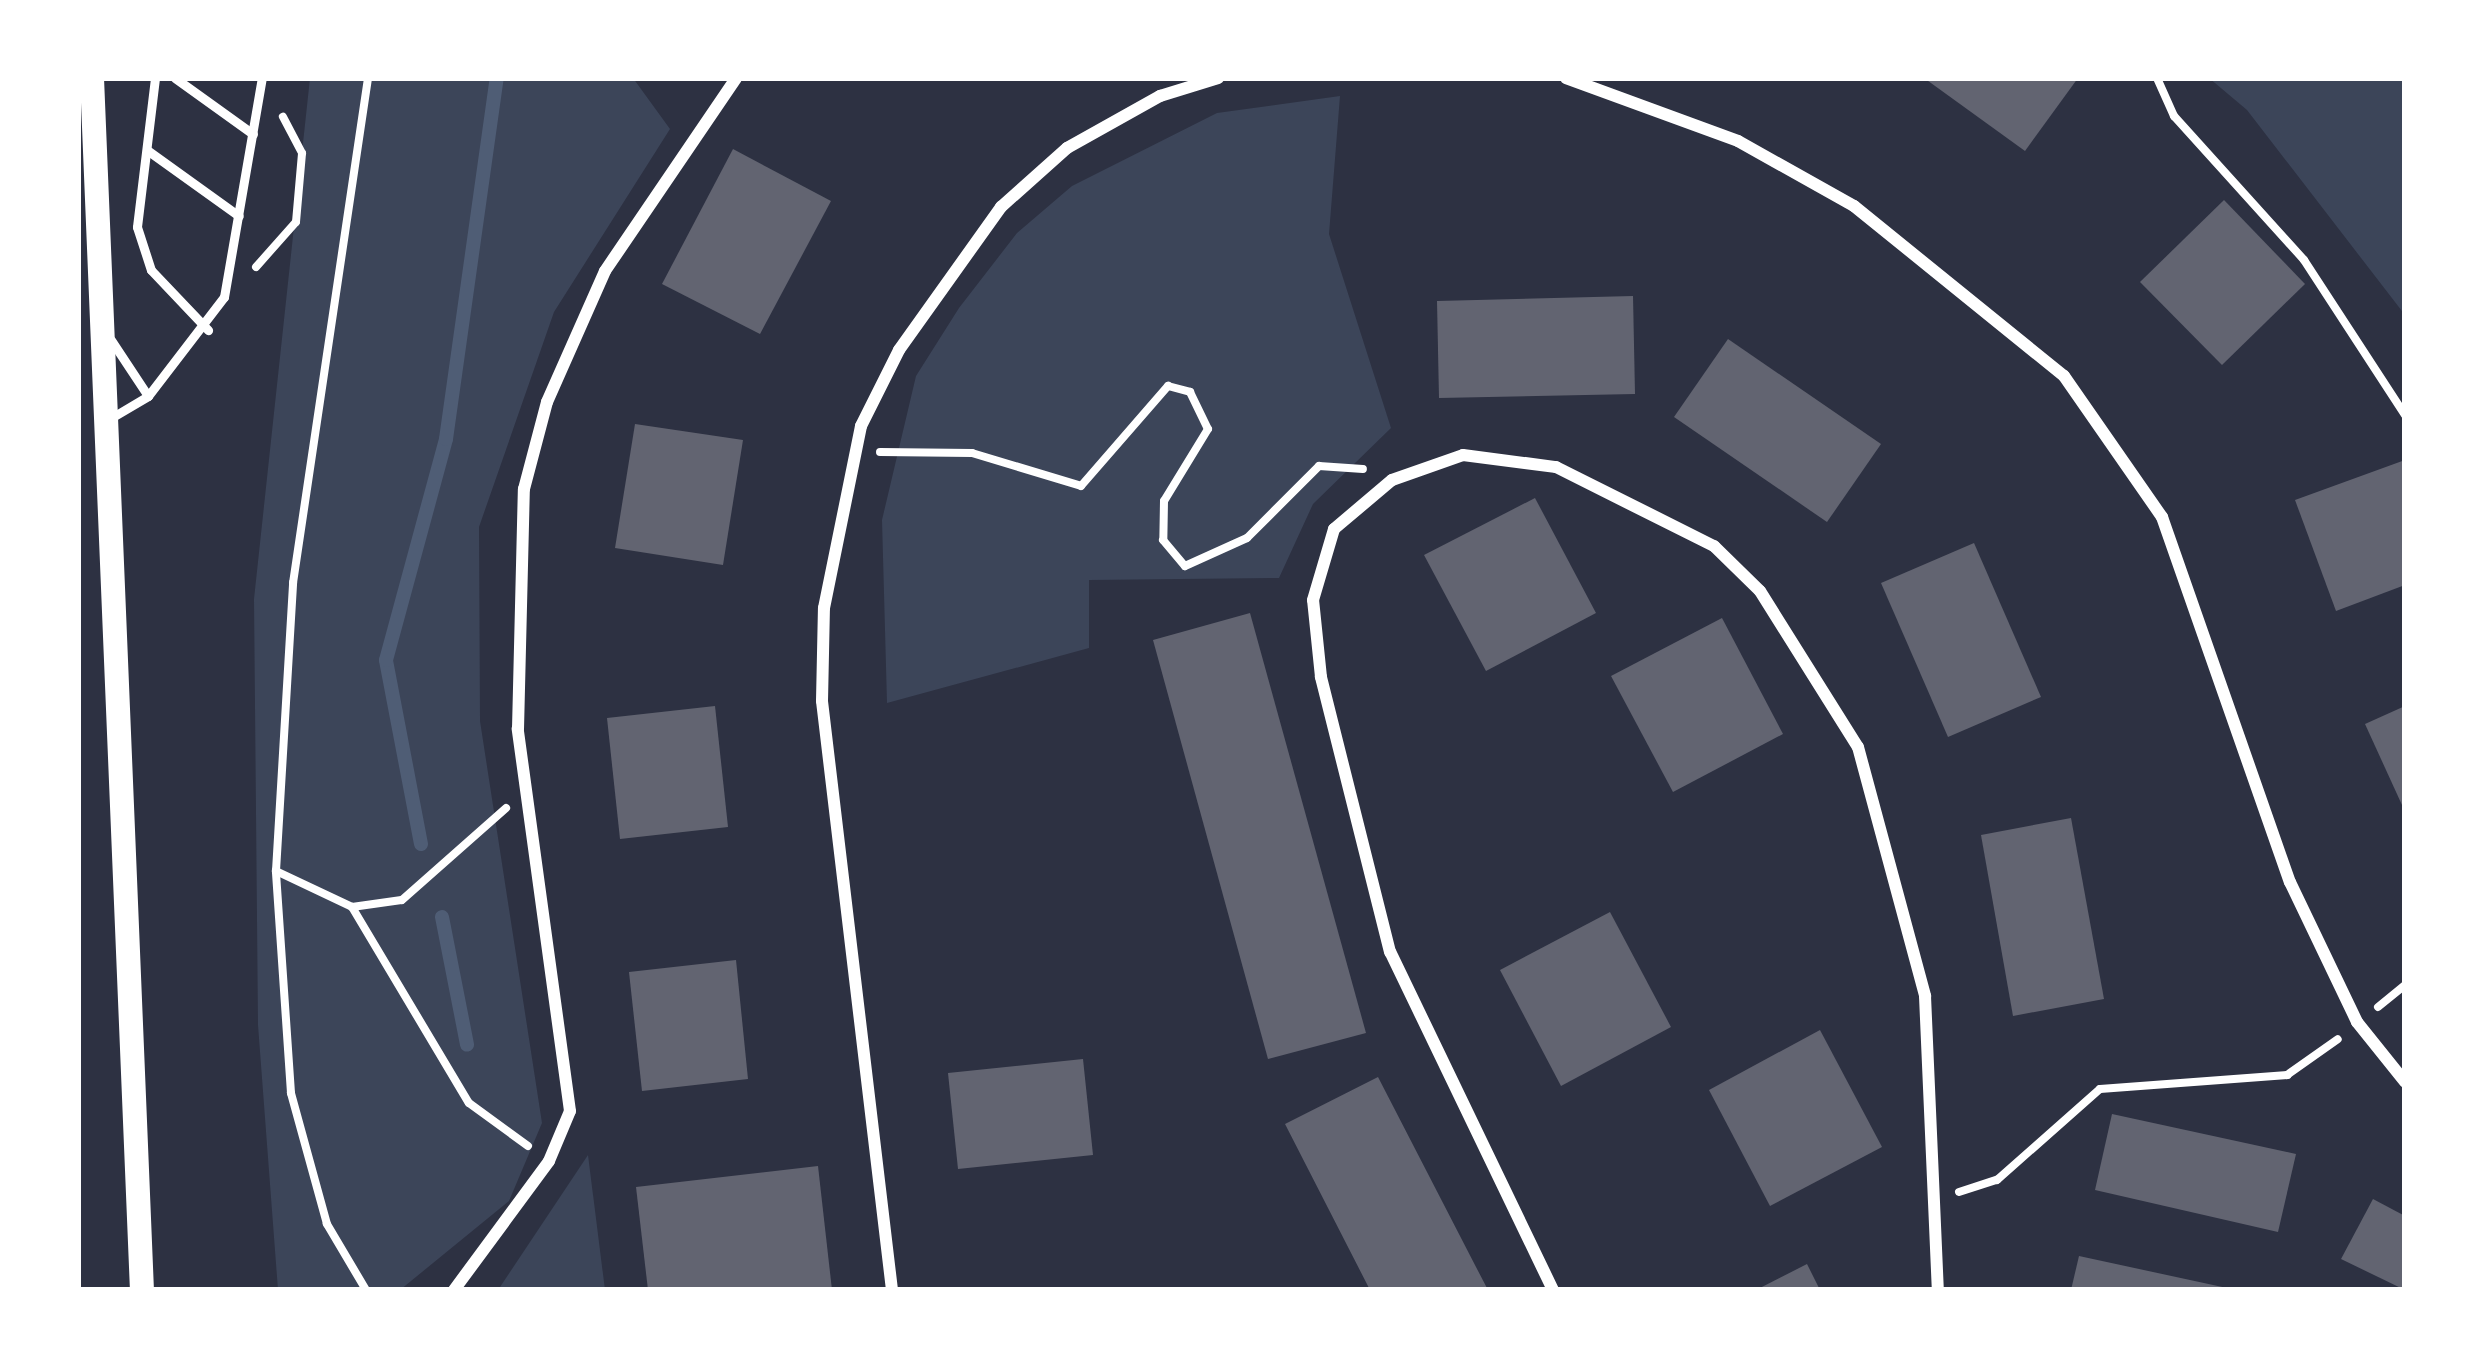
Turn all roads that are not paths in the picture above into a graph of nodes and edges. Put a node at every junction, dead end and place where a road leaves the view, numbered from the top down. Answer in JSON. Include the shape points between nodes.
{"nodes":[{"id":1,"x":92,"y":78,"type":"edge"},
{"id":2,"x":155,"y":78,"type":"edge"},
{"id":3,"x":176,"y":78,"type":"edge"},
{"id":4,"x":262,"y":78,"type":"edge"},
{"id":5,"x":736,"y":78,"type":"edge"},
{"id":6,"x":1218,"y":78,"type":"edge"},
{"id":7,"x":1566,"y":78,"type":"edge"},
{"id":8,"x":253,"y":134,"type":"junction"},
{"id":9,"x":146,"y":150,"type":"junction"},
{"id":10,"x":239,"y":216,"type":"junction"},
{"id":11,"x":97,"y":320,"type":"junction"},
{"id":12,"x":208,"y":329,"type":"junction"},
{"id":13,"x":148,"y":396,"type":"junction"},
{"id":14,"x":102,"y":423,"type":"junction"},
{"id":15,"x":2405,"y":1082,"type":"edge"},
{"id":16,"x":142,"y":1290,"type":"edge"},
{"id":17,"x":454,"y":1290,"type":"edge"},
{"id":18,"x":892,"y":1290,"type":"edge"},
{"id":19,"x":1553,"y":1290,"type":"edge"},
{"id":20,"x":1939,"y":1290,"type":"edge"}],
"edges":[{"from":1,"to":11,"type":"main road"},
{"from":2,"to":9,"type":"lane"},
{"from":3,"to":8,"type":"lane"},
{"from":4,"to":8,"type":"lane"},
{"from":5,"to":17,"type":"street","via":[[605,272],[547,402],[514,560],[529,797],[572,1078],[549,1161]]},
{"from":6,"to":18,"type":"street","via":[[1160,96],[1067,148],[1001,207],[899,350],[855,451],[824,608],[822,701]]},
{"from":7,"to":15,"type":"street","via":[[1738,141],[1854,206],[2064,376],[2162,518],[2290,881],[2357,1022]]},
{"from":8,"to":10,"type":"lane"},
{"from":9,"to":10,"type":"lane"},
{"from":9,"to":12,"type":"lane","via":[[137,227],[151,270]]},
{"from":10,"to":12,"type":"lane","via":[[229,276]]},
{"from":11,"to":13,"type":"lane"},
{"from":11,"to":14,"type":"main road"},
{"from":12,"to":13,"type":"lane"},
{"from":13,"to":14,"type":"lane"},
{"from":14,"to":16,"type":"main road"},
{"from":19,"to":20,"type":"street","via":[[1390,952],[1321,677],[1321,560],[1334,529],[1392,481],[1463,455],[1556,467],[1714,546],[1760,591],[1858,747],[1889,831],[1925,996]]}]}
